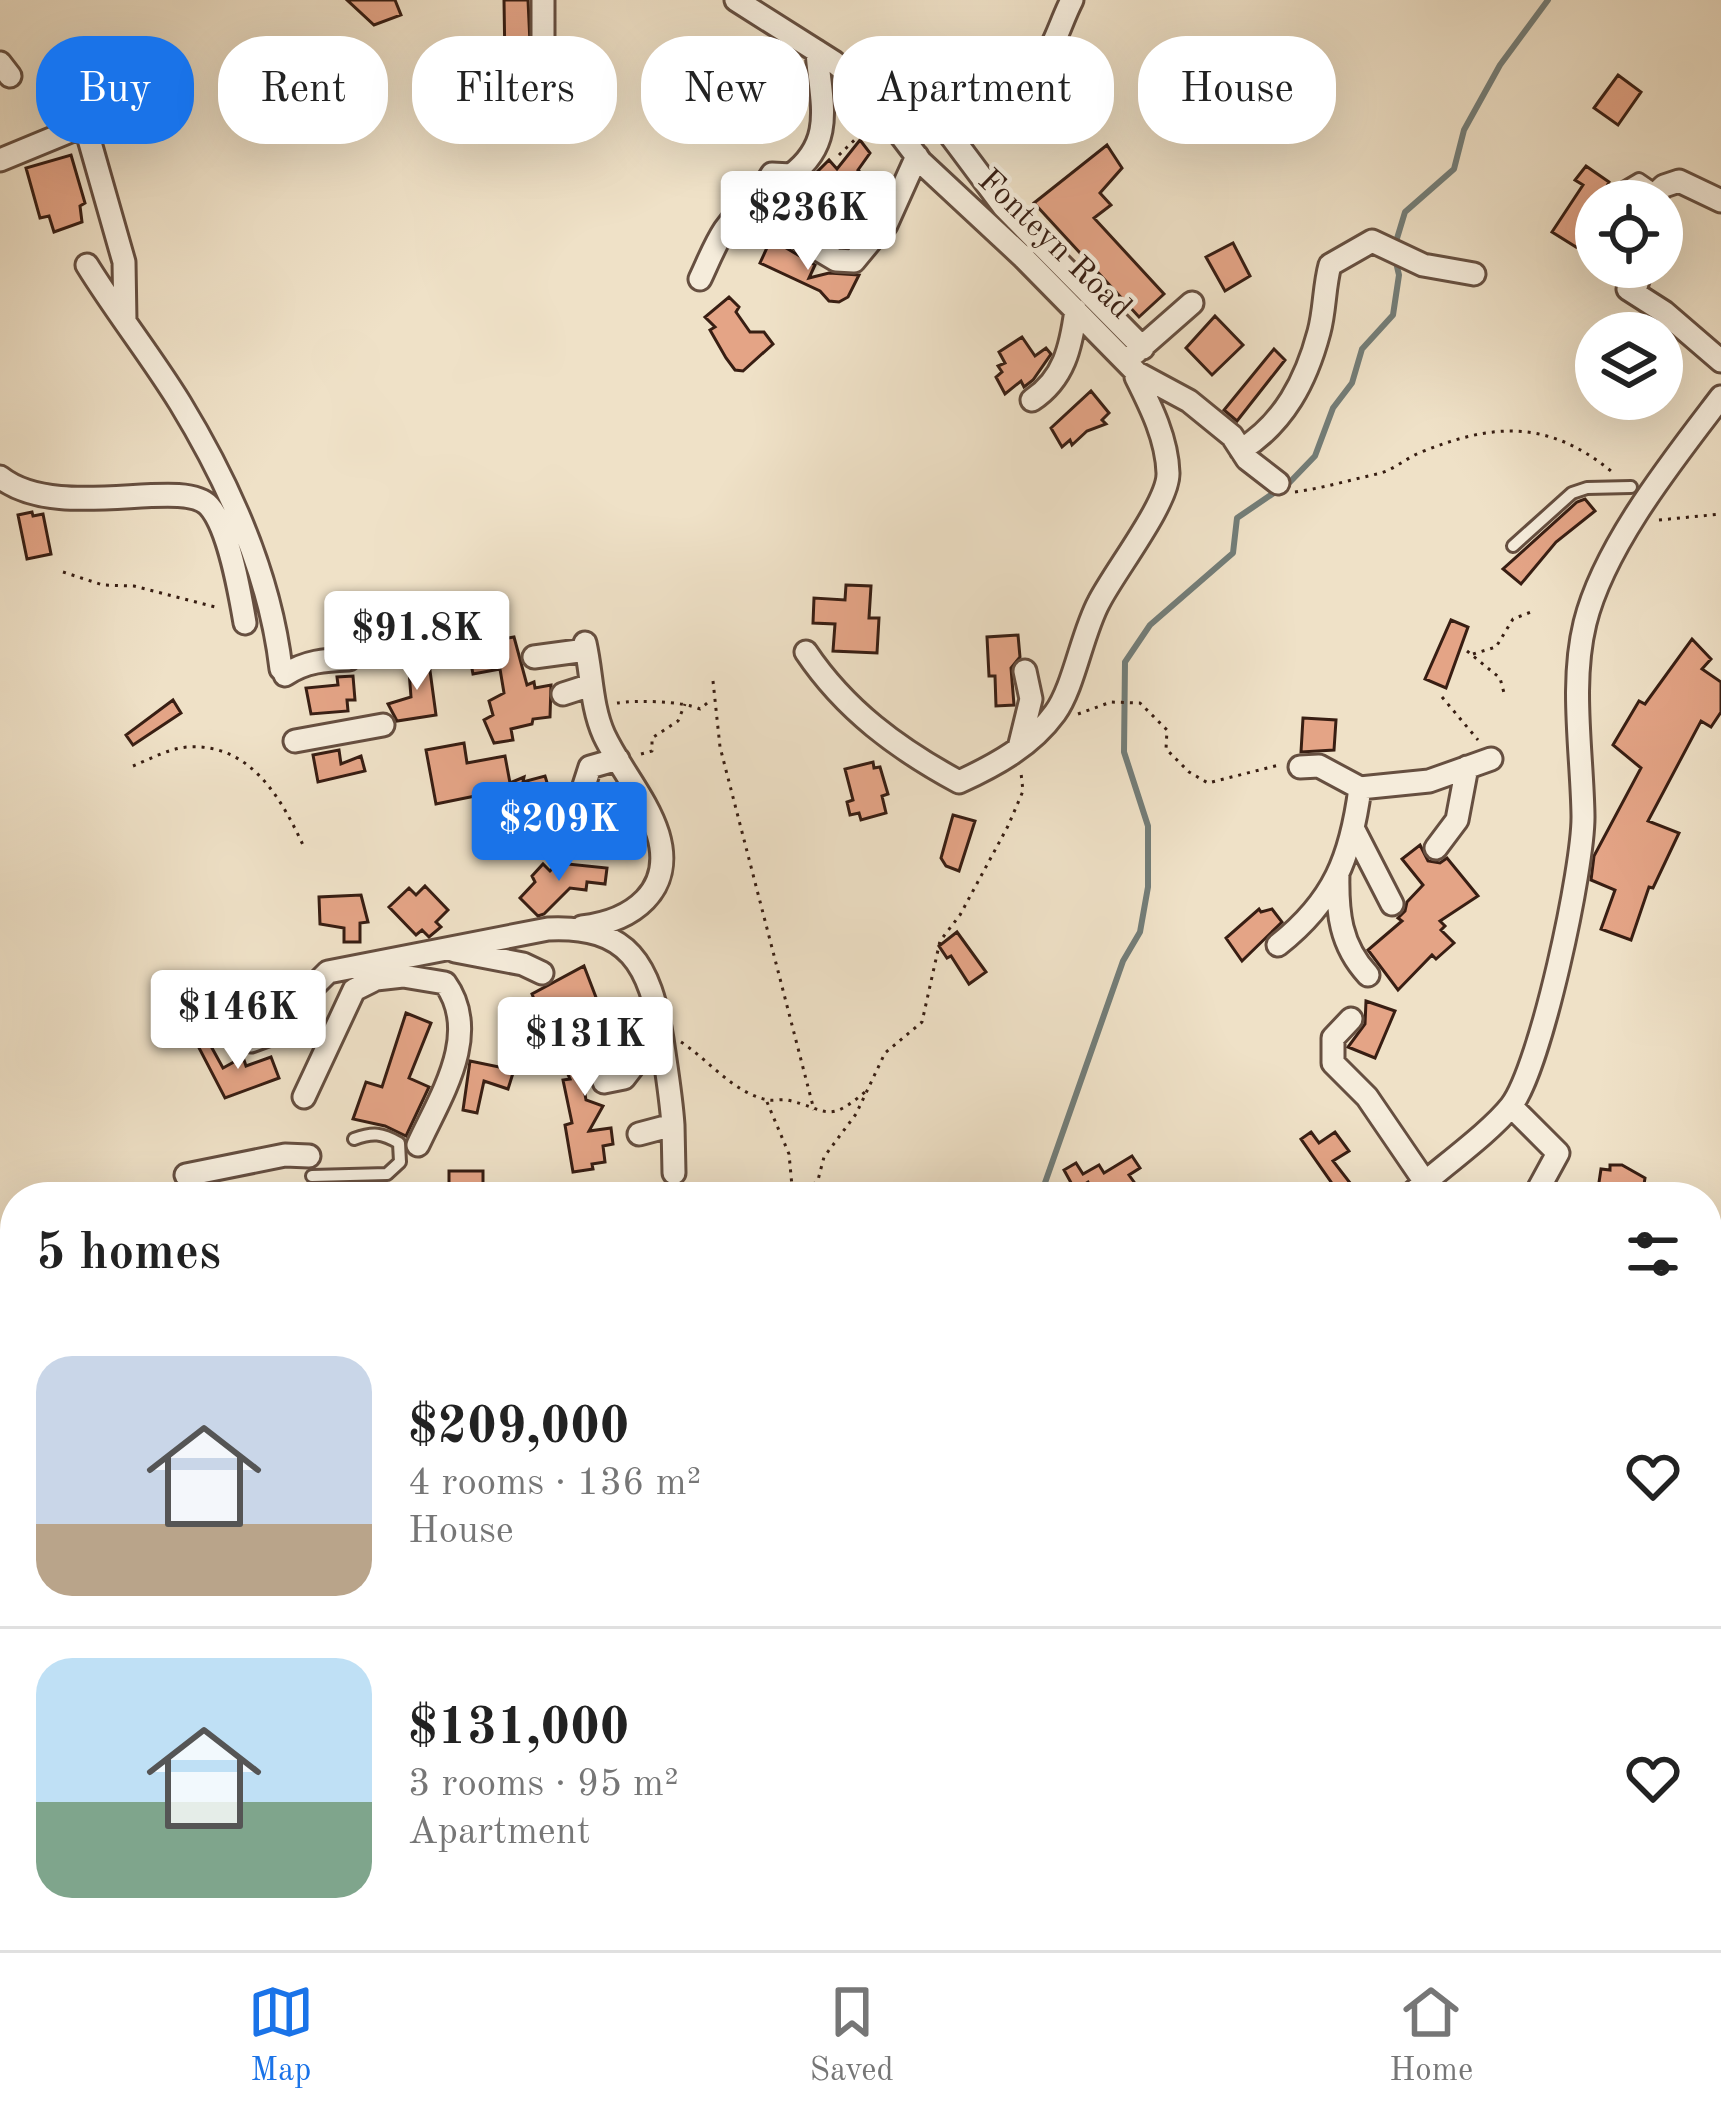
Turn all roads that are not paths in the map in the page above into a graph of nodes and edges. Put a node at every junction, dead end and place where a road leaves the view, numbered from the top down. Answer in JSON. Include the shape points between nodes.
{"nodes":[{"id":1,"x":543,"y":0,"type":"edge"},
{"id":2,"x":736,"y":0,"type":"edge"},
{"id":3,"x":1072,"y":0,"type":"edge"},
{"id":4,"x":543,"y":36,"type":"edge"},
{"id":5,"x":1055,"y":36,"type":"edge"},
{"id":6,"x":817,"y":51,"type":"junction"},
{"id":7,"x":833,"y":63,"type":"edge"},
{"id":8,"x":908,"y":144,"type":"edge"},
{"id":9,"x":957,"y":144,"type":"edge"},
{"id":10,"x":917,"y":156,"type":"junction"},
{"id":11,"x":0,"y":160,"type":"edge"},
{"id":12,"x":1683,"y":183,"type":"edge"},
{"id":13,"x":1721,"y":200,"type":"edge"},
{"id":14,"x":753,"y":204,"type":"junction"},
{"id":15,"x":779,"y":226,"type":"dead end"},
{"id":16,"x":873,"y":238,"type":"junction"},
{"id":17,"x":86,"y":265,"type":"dead end"},
{"id":18,"x":1474,"y":274,"type":"dead end"},
{"id":19,"x":700,"y":279,"type":"dead end"},
{"id":20,"x":1632,"y":288,"type":"edge"},
{"id":21,"x":1192,"y":303,"type":"dead end"},
{"id":22,"x":1076,"y":310,"type":"junction"},
{"id":23,"x":124,"y":322,"type":"junction"},
{"id":24,"x":1721,"y":361,"type":"edge"},
{"id":25,"x":1135,"y":362,"type":"junction"},
{"id":26,"x":1721,"y":397,"type":"edge"},
{"id":27,"x":1032,"y":400,"type":"dead end"},
{"id":28,"x":1241,"y":450,"type":"junction"},
{"id":29,"x":0,"y":477,"type":"edge"},
{"id":30,"x":1278,"y":483,"type":"road end"},
{"id":31,"x":1631,"y":487,"type":"road end"},
{"id":32,"x":1513,"y":546,"type":"dead end"},
{"id":33,"x":245,"y":623,"type":"road end"},
{"id":34,"x":806,"y":652,"type":"dead end"},
{"id":35,"x":534,"y":657,"type":"dead end"},
{"id":36,"x":350,"y":659,"type":"dead end"},
{"id":37,"x":1025,"y":671,"type":"dead end"},
{"id":38,"x":562,"y":694,"type":"dead end"},
{"id":39,"x":593,"y":696,"type":"junction"},
{"id":40,"x":383,"y":724,"type":"dead end"},
{"id":41,"x":295,"y":741,"type":"dead end"},
{"id":42,"x":1019,"y":753,"type":"junction"},
{"id":43,"x":1487,"y":753,"type":"road end"},
{"id":44,"x":618,"y":759,"type":"junction"},
{"id":45,"x":1290,"y":766,"type":"road end"},
{"id":46,"x":1467,"y":767,"type":"junction"},
{"id":47,"x":1360,"y":788,"type":"junction"},
{"id":48,"x":580,"y":798,"type":"dead end"},
{"id":49,"x":1354,"y":830,"type":"junction"},
{"id":50,"x":1436,"y":848,"type":"dead end"},
{"id":51,"x":1339,"y":872,"type":"junction"},
{"id":52,"x":1392,"y":904,"type":"dead end"},
{"id":53,"x":575,"y":928,"type":"junction"},
{"id":54,"x":1278,"y":945,"type":"dead end"},
{"id":55,"x":442,"y":949,"type":"junction"},
{"id":56,"x":542,"y":973,"type":"dead end"},
{"id":57,"x":1368,"y":975,"type":"dead end"},
{"id":58,"x":1351,"y":1019,"type":"dead end"},
{"id":59,"x":668,"y":1035,"type":"junction"},
{"id":60,"x":251,"y":1041,"type":"dead end"},
{"id":61,"x":604,"y":1082,"type":"dead end"},
{"id":62,"x":304,"y":1097,"type":"dead end"},
{"id":63,"x":1511,"y":1106,"type":"junction"},
{"id":64,"x":673,"y":1124,"type":"junction"},
{"id":65,"x":638,"y":1134,"type":"dead end"},
{"id":66,"x":354,"y":1139,"type":"dead end"},
{"id":67,"x":418,"y":1145,"type":"dead end"},
{"id":68,"x":310,"y":1166,"type":"joint"},
{"id":69,"x":674,"y":1173,"type":"dead end"},
{"id":70,"x":186,"y":1175,"type":"dead end"},
{"id":71,"x":1413,"y":1182,"type":"edge"},
{"id":72,"x":1425,"y":1182,"type":"edge"},
{"id":73,"x":1542,"y":1182,"type":"edge"}],
"edges":[{"from":1,"to":4,"type":"street"},
{"from":2,"to":6,"type":"street","name":"Fonteyn Road"},
{"from":3,"to":5,"type":"street"},
{"from":6,"to":7,"type":"street","name":"Fonteyn Road"},
{"from":6,"to":14,"type":"street","via":[[825,118],[815,151],[790,175],[772,174]]},
{"from":8,"to":10,"type":"street","name":"Fonteyn Road"},
{"from":9,"to":25,"type":"street"},
{"from":10,"to":16,"type":"street"},
{"from":10,"to":22,"type":"street","name":"Fonteyn Road"},
{"from":11,"to":23,"type":"street","via":[[85,125],[124,262]]},
{"from":12,"to":13,"type":"street"},
{"from":14,"to":16,"type":"street"},
{"from":14,"to":19,"type":"street","via":[[723,232]]},
{"from":15,"to":16,"type":"street","via":[[836,260],[854,261]]},
{"from":17,"to":23,"type":"street"},
{"from":18,"to":28,"type":"street","via":[[1424,265],[1372,241],[1330,265],[1305,374],[1282,416]]},
{"from":20,"to":24,"type":"street"},
{"from":21,"to":25,"type":"street"},
{"from":22,"to":25,"type":"street","name":"Fonteyn Road"},
{"from":22,"to":27,"type":"street","via":[[1062,368]]},
{"from":23,"to":36,"type":"street","via":[[179,401],[238,512],[269,592],[283,672]]},
{"from":25,"to":28,"type":"street","name":"Fonteyn Road","via":[[1137,373],[1189,401]]},
{"from":25,"to":42,"type":"street","via":[[1168,477],[1098,602],[1058,709]]},
{"from":26,"to":63,"type":"street","via":[[1612,556],[1582,635],[1584,823],[1535,1056]]},
{"from":28,"to":30,"type":"street","name":"Fonteyn Road"},
{"from":29,"to":33,"type":"street","via":[[34,497],[189,494],[208,505]]},
{"from":31,"to":32,"type":"lane","via":[[1572,493]]},
{"from":34,"to":42,"type":"street","via":[[854,712],[959,782]]},
{"from":35,"to":39,"type":"street","via":[[586,647]]},
{"from":37,"to":42,"type":"street","via":[[1031,699]]},
{"from":38,"to":39,"type":"street"},
{"from":39,"to":44,"type":"street"},
{"from":40,"to":41,"type":"street"},
{"from":43,"to":46,"type":"street"},
{"from":44,"to":48,"type":"street","via":[[590,767]]},
{"from":44,"to":53,"type":"street","via":[[658,834],[662,859],[642,906]]},
{"from":45,"to":47,"type":"street","via":[[1319,766]]},
{"from":46,"to":47,"type":"street","via":[[1429,781]]},
{"from":46,"to":50,"type":"street","via":[[1457,820]]},
{"from":47,"to":49,"type":"street"},
{"from":49,"to":51,"type":"street"},
{"from":49,"to":52,"type":"street"},
{"from":51,"to":54,"type":"street","via":[[1301,927]]},
{"from":51,"to":57,"type":"street","via":[[1341,929]]},
{"from":53,"to":55,"type":"street"},
{"from":53,"to":59,"type":"street","via":[[627,948]]},
{"from":55,"to":56,"type":"street"},
{"from":55,"to":60,"type":"street","via":[[328,972],[292,1026]]},
{"from":58,"to":71,"type":"street","via":[[1333,1038],[1333,1063],[1367,1097]]},
{"from":59,"to":61,"type":"street","via":[[624,1078]]},
{"from":59,"to":64,"type":"street"},
{"from":62,"to":67,"type":"street","via":[[354,990],[403,976],[445,983],[458,1022],[452,1080]]},
{"from":63,"to":72,"type":"street"},
{"from":63,"to":73,"type":"street","via":[[1558,1153]]},
{"from":64,"to":65,"type":"street"},
{"from":64,"to":69,"type":"street"},
{"from":66,"to":68,"type":"lane","via":[[385,1135],[399,1143],[400,1162],[387,1174]]},
{"from":68,"to":70,"type":"street","via":[[285,1155]]}]}
